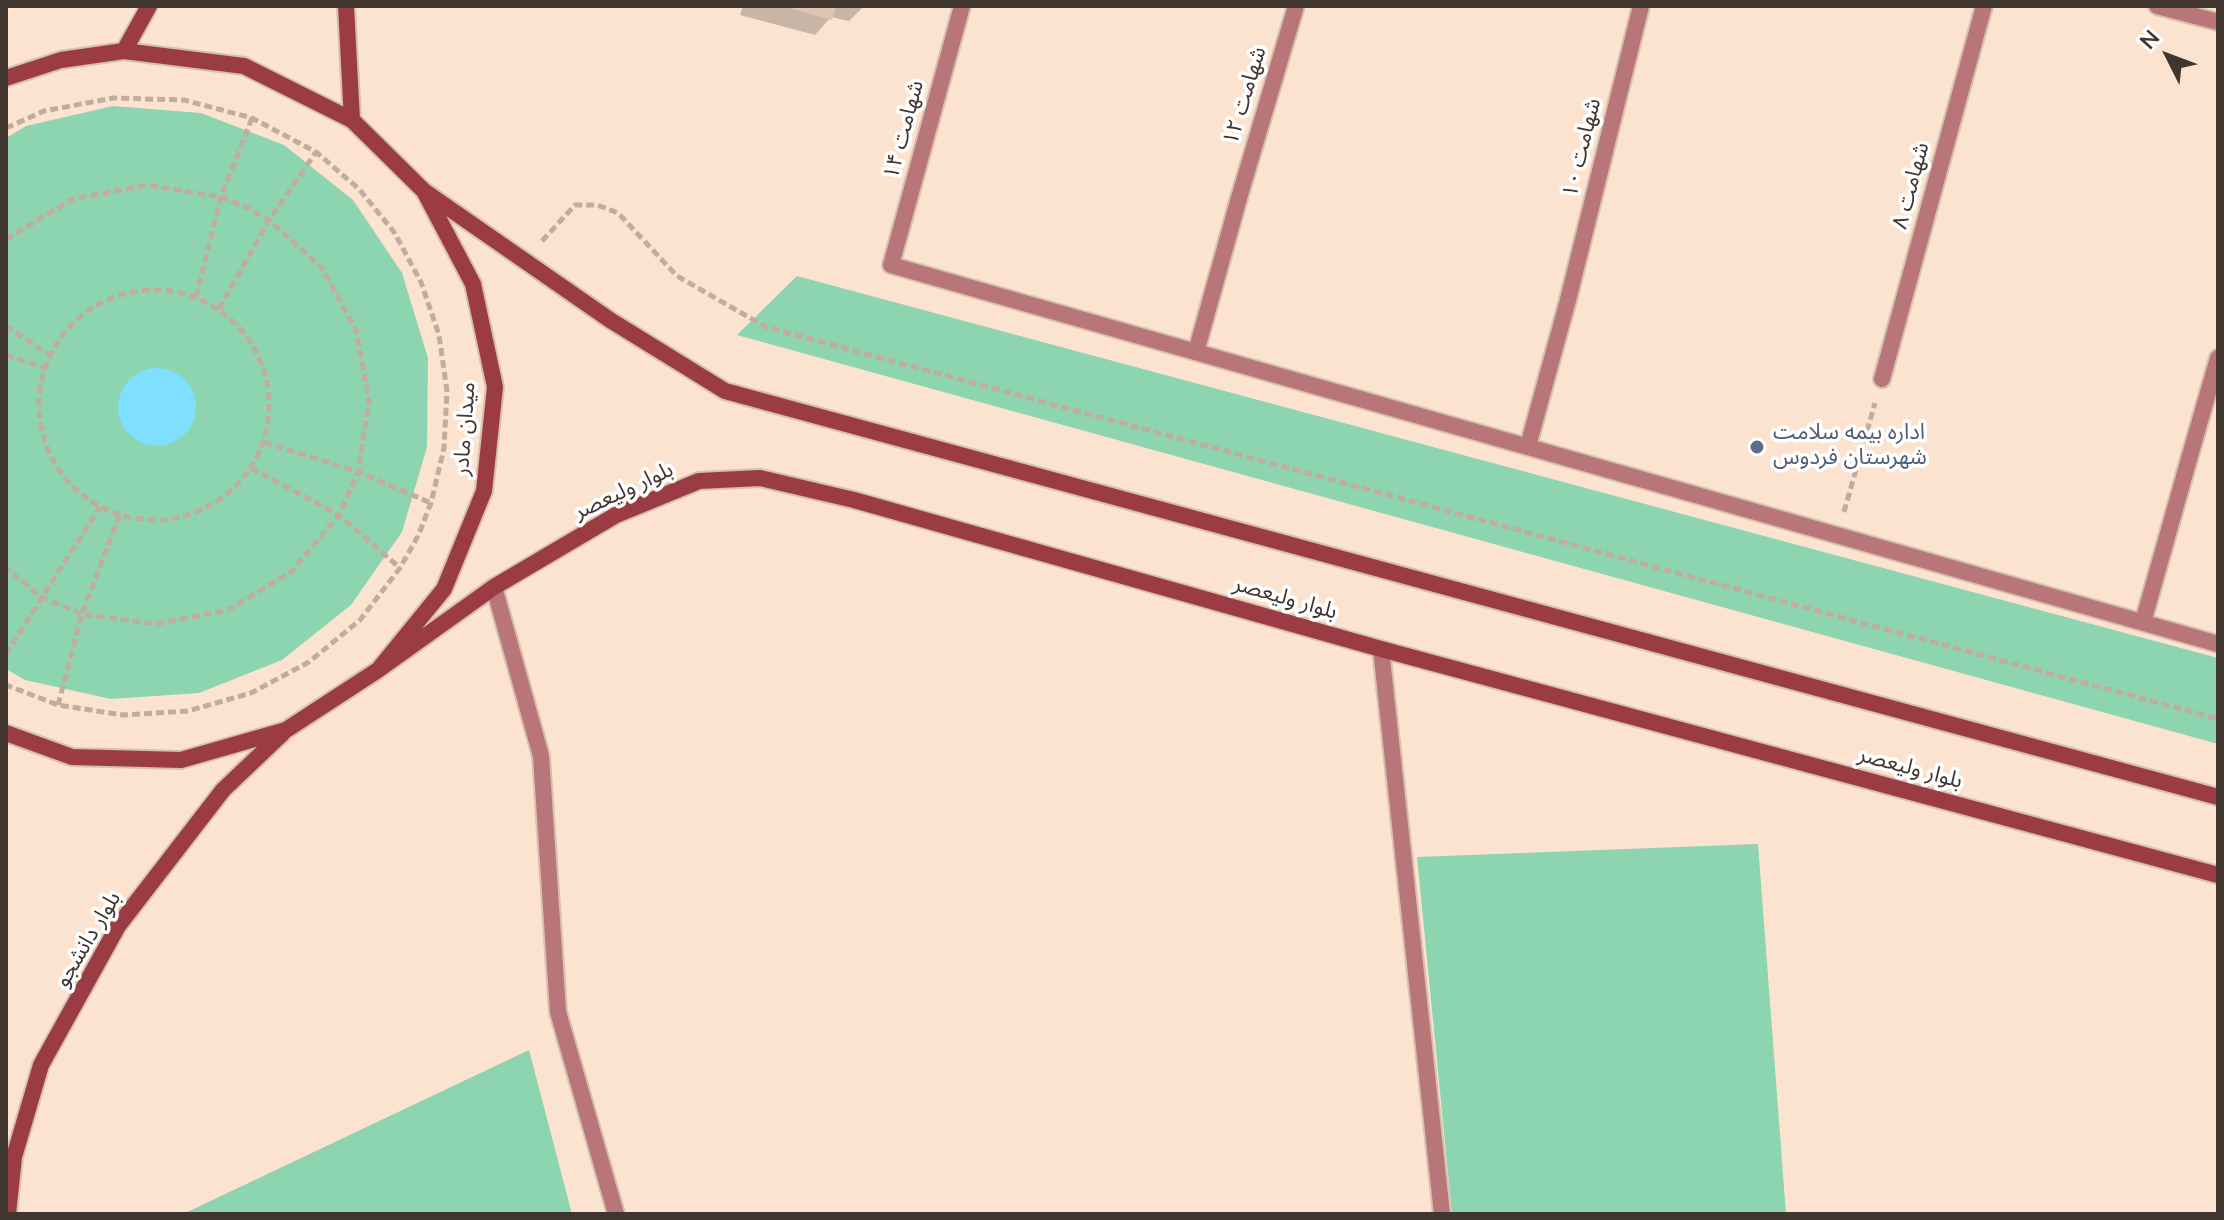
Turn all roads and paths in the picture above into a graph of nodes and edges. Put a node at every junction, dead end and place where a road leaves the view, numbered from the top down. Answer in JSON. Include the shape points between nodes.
{"nodes":[{"id":1,"x":149,"y":6,"type":"edge"},
{"id":2,"x":346,"y":6,"type":"edge"},
{"id":3,"x":962,"y":6,"type":"edge"},
{"id":4,"x":1296,"y":6,"type":"edge"},
{"id":5,"x":1641,"y":6,"type":"edge"},
{"id":6,"x":1984,"y":6,"type":"edge"},
{"id":7,"x":2157,"y":6,"type":"edge"},
{"id":8,"x":2218,"y":22,"type":"edge"},
{"id":9,"x":124,"y":51,"type":"junction"},
{"id":10,"x":6,"y":78,"type":"edge"},
{"id":11,"x":252,"y":118,"type":"junction"},
{"id":12,"x":352,"y":120,"type":"junction"},
{"id":13,"x":6,"y":128,"type":"edge"},
{"id":14,"x":316,"y":152,"type":"junction"},
{"id":15,"x":424,"y":191,"type":"junction"},
{"id":16,"x":221,"y":197,"type":"junction"},
{"id":17,"x":269,"y":220,"type":"junction"},
{"id":18,"x":6,"y":239,"type":"edge"},
{"id":19,"x":524,"y":261,"type":"junction"},
{"id":20,"x":196,"y":297,"type":"junction"},
{"id":21,"x":219,"y":309,"type":"junction"},
{"id":22,"x":6,"y":326,"type":"edge"},
{"id":23,"x":1196,"y":352,"type":"junction"},
{"id":24,"x":6,"y":355,"type":"edge"},
{"id":25,"x":51,"y":356,"type":"junction"},
{"id":26,"x":2218,"y":358,"type":"edge"},
{"id":27,"x":46,"y":368,"type":"junction"},
{"id":28,"x":1882,"y":379,"type":"joint"},
{"id":29,"x":264,"y":442,"type":"junction"},
{"id":30,"x":1528,"y":446,"type":"junction"},
{"id":31,"x":251,"y":468,"type":"junction"},
{"id":32,"x":358,"y":472,"type":"junction"},
{"id":33,"x":431,"y":503,"type":"junction"},
{"id":34,"x":100,"y":507,"type":"junction"},
{"id":35,"x":339,"y":515,"type":"junction"},
{"id":36,"x":119,"y":516,"type":"junction"},
{"id":37,"x":1838,"y":535,"type":"junction"},
{"id":38,"x":6,"y":568,"type":"edge"},
{"id":39,"x":400,"y":568,"type":"junction"},
{"id":40,"x":494,"y":587,"type":"junction"},
{"id":41,"x":41,"y":597,"type":"junction"},
{"id":42,"x":82,"y":614,"type":"junction"},
{"id":43,"x":2143,"y":622,"type":"junction"},
{"id":44,"x":2218,"y":644,"type":"edge"},
{"id":45,"x":1381,"y":649,"type":"junction"},
{"id":46,"x":6,"y":654,"type":"edge"},
{"id":47,"x":378,"y":670,"type":"junction"},
{"id":48,"x":6,"y":685,"type":"edge"},
{"id":49,"x":58,"y":705,"type":"junction"},
{"id":50,"x":2218,"y":719,"type":"edge"},
{"id":51,"x":286,"y":730,"type":"junction"},
{"id":52,"x":6,"y":733,"type":"edge"},
{"id":53,"x":2218,"y":797,"type":"edge"},
{"id":54,"x":2218,"y":875,"type":"edge"},
{"id":55,"x":8,"y":1214,"type":"edge"},
{"id":56,"x":616,"y":1214,"type":"edge"},
{"id":57,"x":1442,"y":1214,"type":"edge"}],
"edges":[{"from":1,"to":9,"type":"main road"},
{"from":2,"to":12,"type":"main road"},
{"from":3,"to":23,"type":"street","name":"شهامت ۱۴","via":[[891,265]]},
{"from":4,"to":23,"type":"street","name":"شهامت ۱۲"},
{"from":5,"to":30,"type":"street","name":"شهامت ۱۰"},
{"from":6,"to":28,"type":"street","name":"شهامت ۸"},
{"from":7,"to":8,"type":"street"},
{"from":9,"to":10,"type":"main road","name":"میدان مادر","via":[[61,60]]},
{"from":9,"to":12,"type":"main road","name":"میدان مادر","via":[[244,66]]},
{"from":11,"to":13,"type":"path","via":[[184,100],[113,98],[44,111]]},
{"from":11,"to":14,"type":"path"},
{"from":11,"to":16,"type":"path"},
{"from":12,"to":15,"type":"main road","name":"میدان مادر"},
{"from":14,"to":17,"type":"path"},
{"from":14,"to":33,"type":"path","via":[[359,189],[394,232],[426,295],[439,335],[447,391],[444,448]]},
{"from":15,"to":19,"type":"main road"},
{"from":15,"to":47,"type":"main road","name":"میدان مادر","via":[[473,284],[495,387],[484,491],[444,589]]},
{"from":16,"to":17,"type":"path"},
{"from":16,"to":18,"type":"path","via":[[147,185],[88,196],[73,199]]},
{"from":16,"to":20,"type":"path"},
{"from":17,"to":21,"type":"path"},
{"from":17,"to":32,"type":"path","via":[[322,268],[356,330],[369,401]]},
{"from":19,"to":50,"type":"path","via":[[575,205],[597,205],[618,213],[677,276],[766,327]]},
{"from":19,"to":53,"type":"main road","via":[[725,391]]},
{"from":20,"to":21,"type":"path"},
{"from":20,"to":25,"type":"path","via":[[162,290],[128,293],[96,306],[70,327]]},
{"from":21,"to":29,"type":"path","via":[[246,335],[264,368],[270,405]]},
{"from":22,"to":25,"type":"path"},
{"from":23,"to":30,"type":"street"},
{"from":24,"to":27,"type":"path"},
{"from":25,"to":27,"type":"path"},
{"from":26,"to":43,"type":"street"},
{"from":27,"to":34,"type":"path","via":[[39,399],[46,442],[73,488]]},
{"from":28,"to":37,"type":"path"},
{"from":29,"to":31,"type":"path"},
{"from":29,"to":32,"type":"path"},
{"from":30,"to":37,"type":"street"},
{"from":31,"to":35,"type":"path"},
{"from":31,"to":36,"type":"path","via":[[226,496],[193,514],[157,521]]},
{"from":32,"to":33,"type":"path"},
{"from":32,"to":35,"type":"path"},
{"from":33,"to":39,"type":"path"},
{"from":34,"to":36,"type":"path"},
{"from":34,"to":41,"type":"path"},
{"from":35,"to":39,"type":"path"},
{"from":35,"to":42,"type":"path","via":[[291,572],[228,610],[155,624]]},
{"from":36,"to":42,"type":"path"},
{"from":37,"to":43,"type":"street"},
{"from":38,"to":41,"type":"path"},
{"from":39,"to":49,"type":"path","via":[[360,620],[309,662],[251,693],[188,711],[123,715]]},
{"from":40,"to":45,"type":"main road","name":"بلوار ولیعصر","via":[[616,515],[699,481],[760,478]]},
{"from":40,"to":47,"type":"main road","name":"بلوار ولیعصر"},
{"from":40,"to":56,"type":"street","via":[[541,756],[558,1012]]},
{"from":41,"to":42,"type":"path"},
{"from":41,"to":46,"type":"path"},
{"from":42,"to":49,"type":"path"},
{"from":43,"to":44,"type":"street"},
{"from":45,"to":54,"type":"main road","name":"بلوار ولیعصر"},
{"from":45,"to":57,"type":"street"},
{"from":47,"to":51,"type":"main road","name":"میدان مادر"},
{"from":48,"to":49,"type":"path"},
{"from":51,"to":52,"type":"main road","name":"میدان مادر","via":[[181,760],[72,757]]},
{"from":51,"to":55,"type":"main road","name":"بلوار دانشجو","via":[[223,790],[118,926],[41,1065],[14,1157]]}]}
